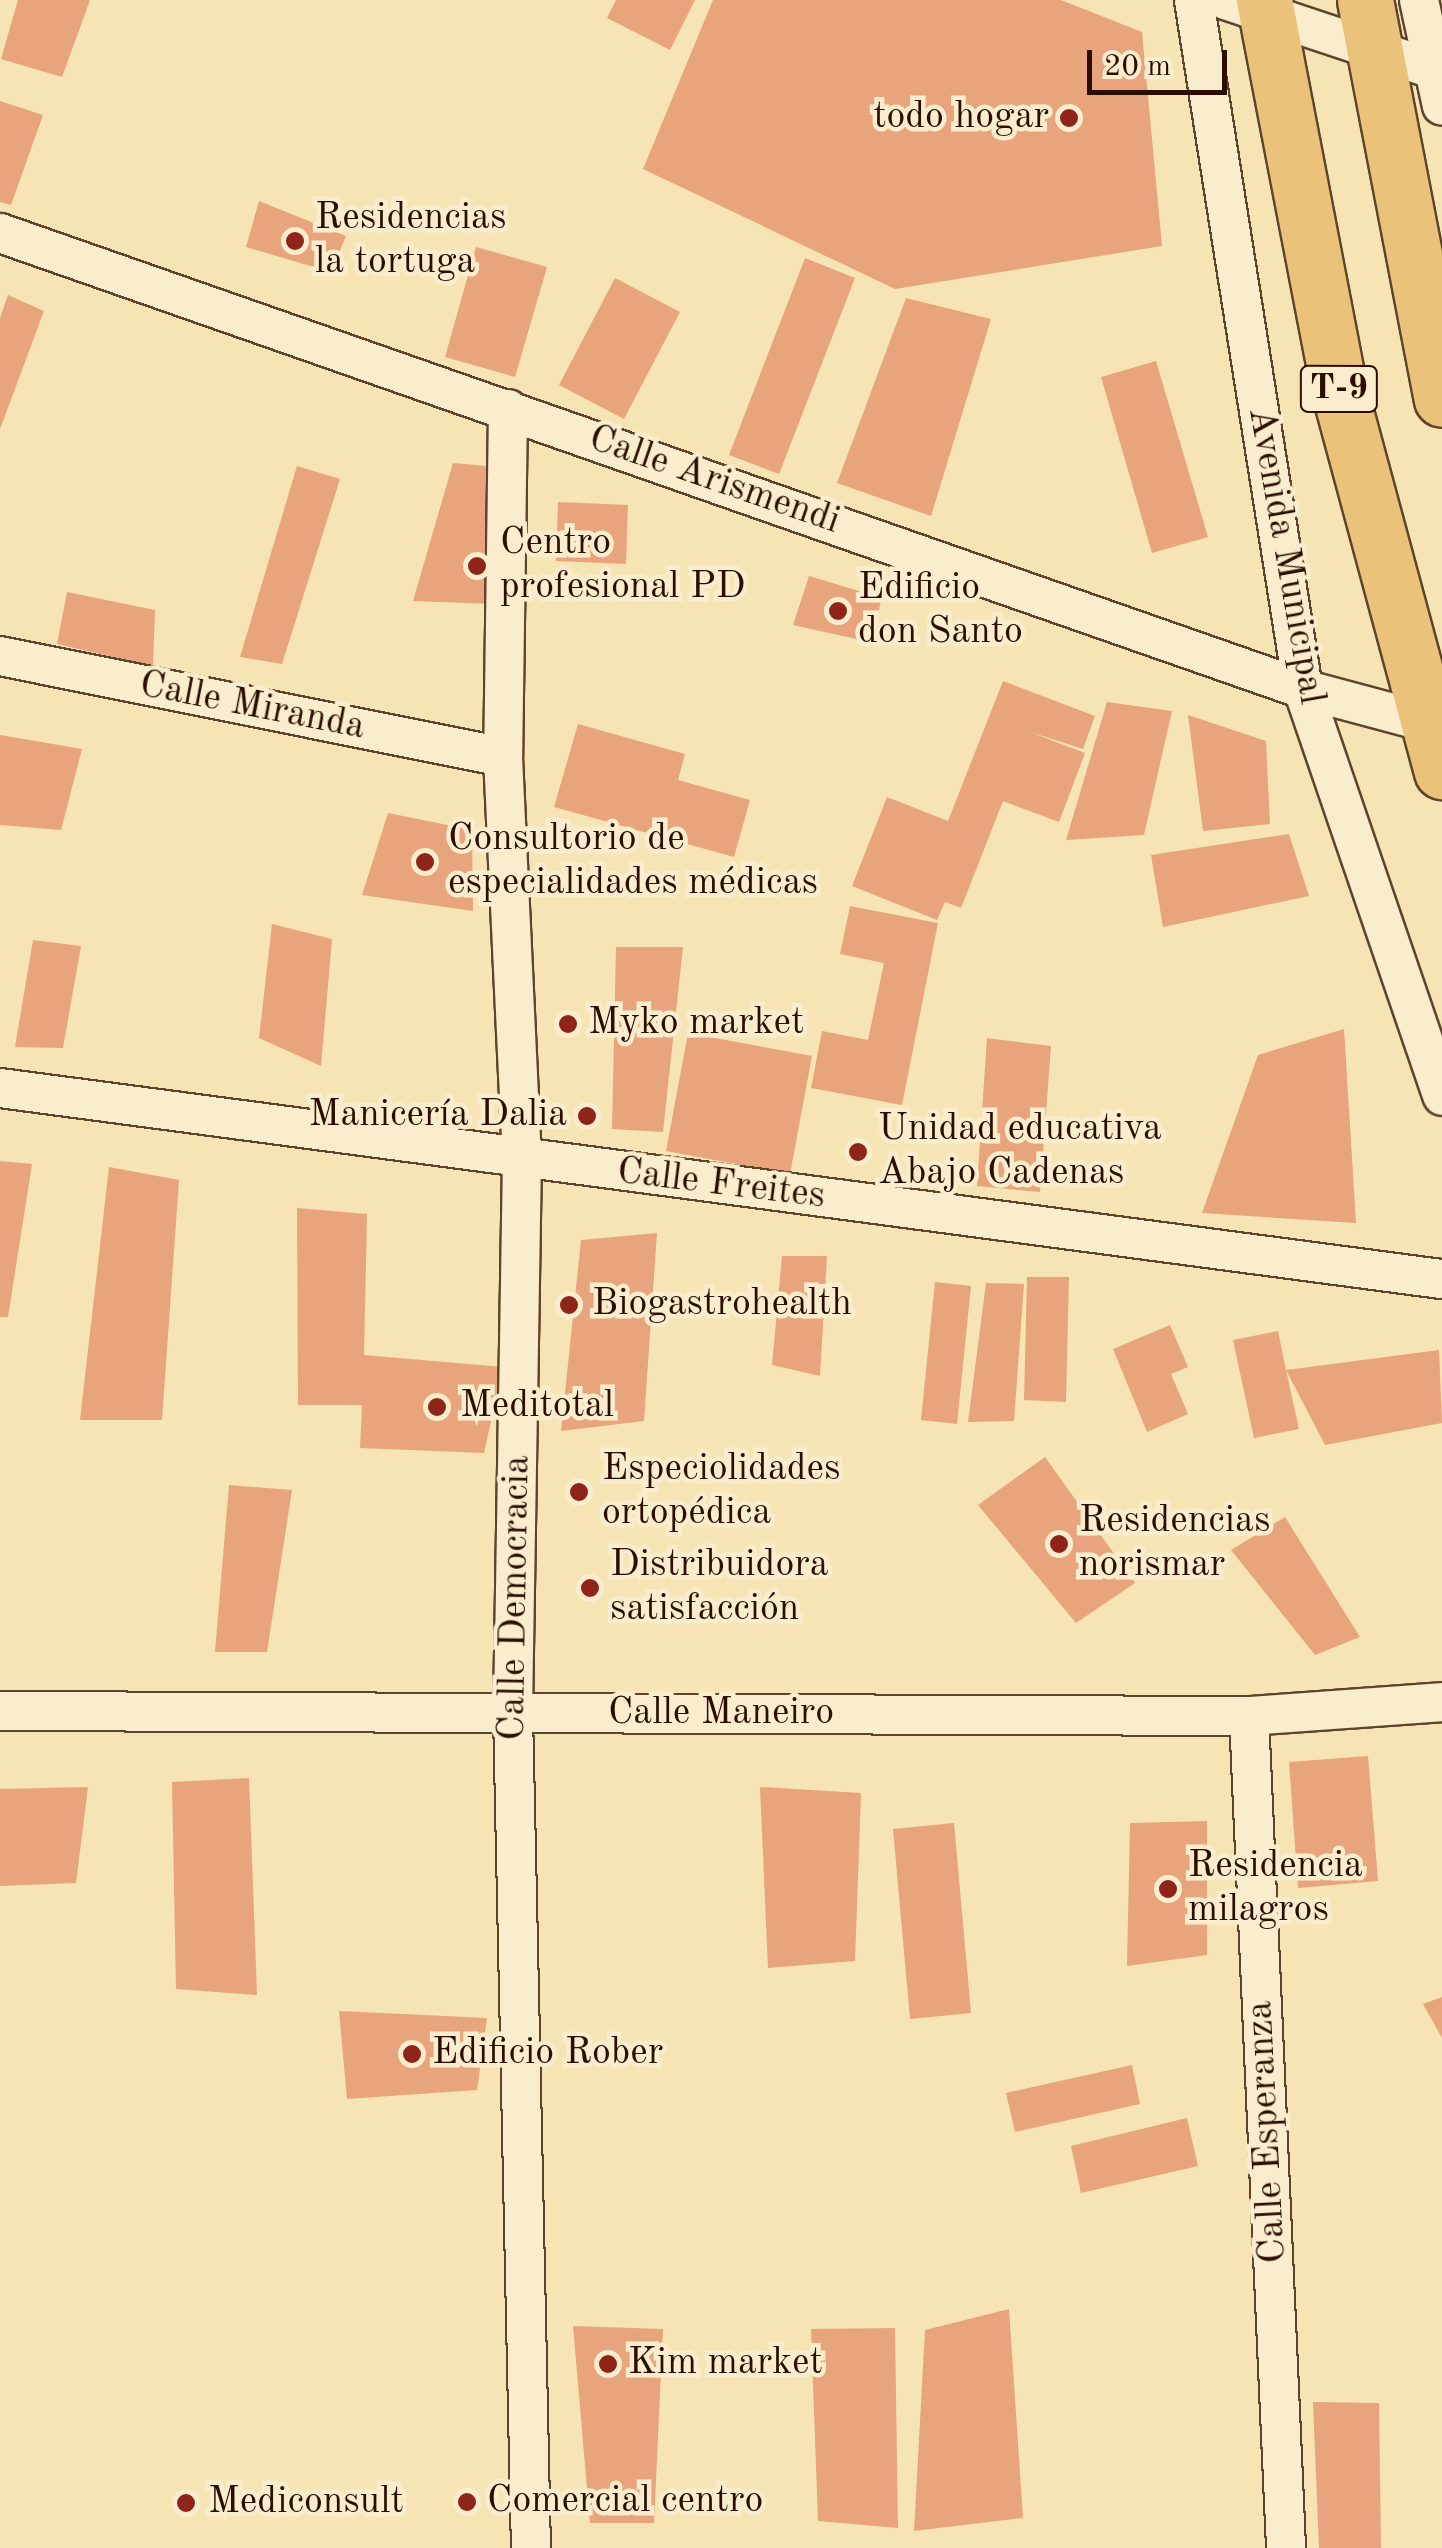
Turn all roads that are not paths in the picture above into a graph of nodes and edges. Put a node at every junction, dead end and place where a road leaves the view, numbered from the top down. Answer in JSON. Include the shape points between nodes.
{"nodes":[{"id":1,"x":1194,"y":0,"type":"edge"},
{"id":2,"x":1419,"y":0,"type":"edge"},
{"id":3,"x":1252,"y":6,"type":"edge"},
{"id":4,"x":1369,"y":23,"type":"edge"},
{"id":5,"x":1438,"y":70,"type":"edge"},
{"id":6,"x":1442,"y":106,"type":"edge"},
{"id":7,"x":0,"y":233,"type":"edge"},
{"id":8,"x":1442,"y":399,"type":"edge"},
{"id":9,"x":508,"y":408,"type":"junction"},
{"id":10,"x":0,"y":656,"type":"edge"},
{"id":11,"x":1303,"y":689,"type":"junction"},
{"id":12,"x":1436,"y":747,"type":"edge"},
{"id":13,"x":504,"y":757,"type":"junction"},
{"id":14,"x":0,"y":1088,"type":"edge"},
{"id":15,"x":1442,"y":1096,"type":"edge"},
{"id":16,"x":522,"y":1158,"type":"junction"},
{"id":17,"x":1442,"y":1279,"type":"edge"},
{"id":18,"x":1442,"y":1702,"type":"edge"},
{"id":19,"x":0,"y":1711,"type":"edge"},
{"id":20,"x":513,"y":1713,"type":"junction"},
{"id":21,"x":1249,"y":1716,"type":"junction"},
{"id":22,"x":531,"y":2548,"type":"edge"},
{"id":23,"x":1286,"y":2548,"type":"edge"}],
"edges":[{"from":1,"to":11,"type":"street","name":"Avenida Municipal","number":"T-9"},
{"from":2,"to":5,"type":"street"},
{"from":3,"to":4,"type":"street"},
{"from":3,"to":12,"type":"highway","number":"T-9","via":[[1338,386]]},
{"from":4,"to":5,"type":"street"},
{"from":4,"to":8,"type":"highway","number":"T-9"},
{"from":5,"to":6,"type":"street"},
{"from":7,"to":9,"type":"street","name":"Calle Arismendi"},
{"from":9,"to":11,"type":"street","name":"Calle Arismendi"},
{"from":9,"to":13,"type":"street","name":"Calle Democracia"},
{"from":10,"to":13,"type":"street","name":"Calle Miranda"},
{"from":11,"to":12,"type":"street","name":"Calle Arismendi"},
{"from":11,"to":15,"type":"street","name":"Avenida Municipal","number":"T-9"},
{"from":13,"to":16,"type":"street","name":"Calle Democracia"},
{"from":14,"to":16,"type":"street","name":"Calle Freites"},
{"from":16,"to":17,"type":"street","name":"Calle Freites"},
{"from":16,"to":20,"type":"street","name":"Calle Democracia"},
{"from":18,"to":21,"type":"street","name":"Calle Maneiro"},
{"from":19,"to":20,"type":"street","name":"Calle Maneiro"},
{"from":20,"to":21,"type":"street","name":"Calle Maneiro"},
{"from":20,"to":22,"type":"street","name":"Calle Democracia"},
{"from":21,"to":23,"type":"street","name":"Calle Esperanza"}]}
